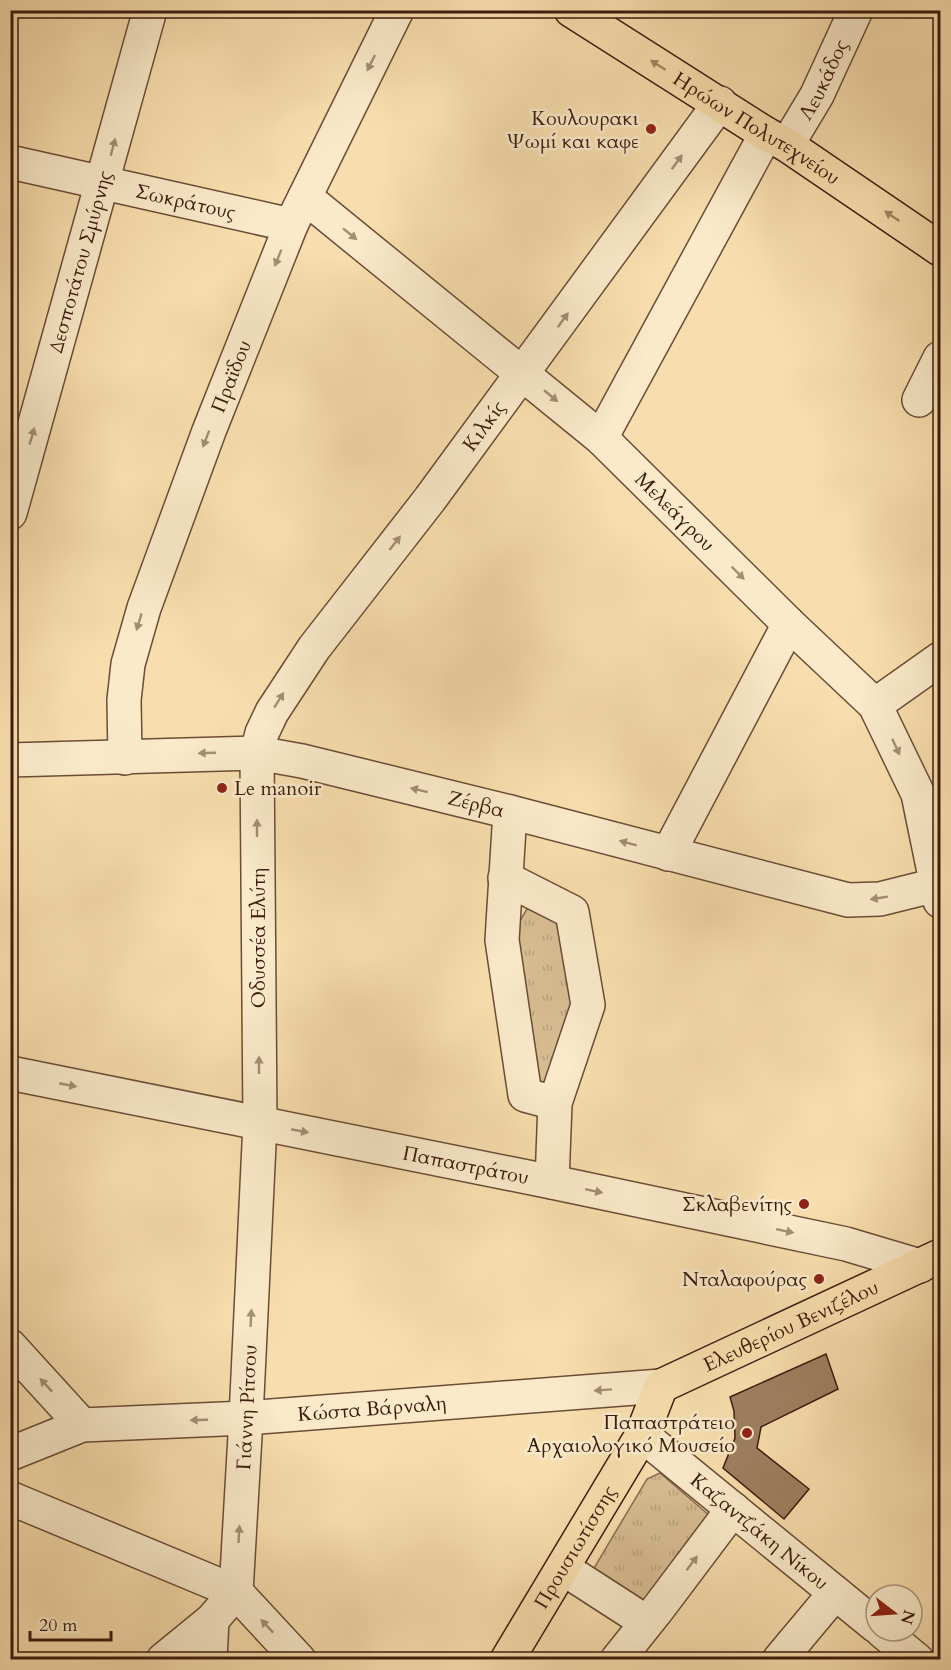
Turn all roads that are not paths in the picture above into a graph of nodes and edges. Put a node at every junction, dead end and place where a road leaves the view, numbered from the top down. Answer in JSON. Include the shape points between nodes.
{"nodes":[{"id":1,"x":150,"y":10,"type":"edge"},
{"id":2,"x":397,"y":10,"type":"edge"},
{"id":3,"x":571,"y":10,"type":"edge"},
{"id":4,"x":856,"y":10,"type":"edge"},
{"id":5,"x":720,"y":103,"type":"junction"},
{"id":6,"x":777,"y":140,"type":"junction"},
{"id":7,"x":10,"y":162,"type":"edge"},
{"id":8,"x":103,"y":182,"type":"junction"},
{"id":9,"x":298,"y":211,"type":"junction"},
{"id":10,"x":940,"y":249,"type":"edge"},
{"id":11,"x":940,"y":358,"type":"edge"},
{"id":12,"x":523,"y":372,"type":"junction"},
{"id":13,"x":919,"y":400,"type":"dead end"},
{"id":14,"x":601,"y":438,"type":"junction"},
{"id":15,"x":10,"y":513,"type":"edge"},
{"id":16,"x":789,"y":624,"type":"junction"},
{"id":17,"x":940,"y":659,"type":"edge"},
{"id":18,"x":875,"y":705,"type":"junction"},
{"id":19,"x":257,"y":753,"type":"junction"},
{"id":20,"x":125,"y":758,"type":"junction"},
{"id":21,"x":10,"y":760,"type":"edge"},
{"id":22,"x":929,"y":794,"type":"edge"},
{"id":23,"x":510,"y":812,"type":"junction"},
{"id":24,"x":668,"y":854,"type":"junction"},
{"id":25,"x":505,"y":879,"type":"junction"},
{"id":26,"x":938,"y":893,"type":"edge"},
{"id":27,"x":10,"y":1073,"type":"edge"},
{"id":28,"x":555,"y":1103,"type":"junction"},
{"id":29,"x":260,"y":1123,"type":"junction"},
{"id":30,"x":552,"y":1182,"type":"junction"},
{"id":31,"x":930,"y":1261,"type":"edge"},
{"id":32,"x":10,"y":1346,"type":"edge"},
{"id":33,"x":661,"y":1386,"type":"junction"},
{"id":34,"x":246,"y":1418,"type":"junction"},
{"id":35,"x":82,"y":1425,"type":"junction"},
{"id":36,"x":642,"y":1435,"type":"junction"},
{"id":37,"x":10,"y":1454,"type":"edge"},
{"id":38,"x":10,"y":1498,"type":"edge"},
{"id":39,"x":733,"y":1509,"type":"junction"},
{"id":40,"x":578,"y":1578,"type":"dead end"},
{"id":41,"x":236,"y":1592,"type":"junction"},
{"id":42,"x":835,"y":1593,"type":"junction"},
{"id":43,"x":864,"y":1616,"type":"edge"},
{"id":44,"x":640,"y":1618,"type":"dead end"},
{"id":45,"x":212,"y":1620,"type":"junction"},
{"id":46,"x":897,"y":1643,"type":"edge"},
{"id":47,"x":163,"y":1659,"type":"edge"},
{"id":48,"x":210,"y":1659,"type":"edge"},
{"id":49,"x":299,"y":1659,"type":"edge"},
{"id":50,"x":507,"y":1659,"type":"edge"},
{"id":51,"x":617,"y":1659,"type":"edge"},
{"id":52,"x":779,"y":1659,"type":"edge"},
{"id":53,"x":917,"y":1659,"type":"edge"}],
"edges":[{"from":8,"to":1,"type":"street","name":"Δεσποτάτου Σμύρνης","one_way":true},
{"from":2,"to":9,"type":"street","name":"Πραϊδου","one_way":true},
{"from":5,"to":3,"type":"main road","name":"Ηρώων Πολυτεχνείου","one_way":true},
{"from":4,"to":6,"type":"street","name":"Λευκάδος","via":[[817,95]]},
{"from":5,"to":6,"type":"main road","name":"Ηρώων Πολυτεχνείου"},
{"from":12,"to":5,"type":"street","name":"Κιλκίς","one_way":true},
{"from":10,"to":6,"type":"main road","name":"Ηρώων Πολυτεχνείου","one_way":true},
{"from":6,"to":14,"type":"street","name":"Λευκάδος"},
{"from":7,"to":8,"type":"street","name":"Σωκράτους"},
{"from":8,"to":9,"type":"street","name":"Σωκράτους"},
{"from":15,"to":8,"type":"street","name":"Δεσποτάτου Σμύρνης","one_way":true},
{"from":9,"to":12,"type":"street","name":"Μελεάγρου","one_way":true},
{"from":9,"to":20,"type":"street","name":"Πραϊδου","one_way":true,"via":[[206,441],[141,618],[124,700]]},
{"from":11,"to":13,"type":"street"},
{"from":12,"to":14,"type":"street","name":"Μελεάγρου","one_way":true},
{"from":19,"to":12,"type":"street","name":"Κιλκίς","one_way":true,"via":[[272,712],[314,648]]},
{"from":14,"to":16,"type":"street","name":"Μελεάγρου","one_way":true},
{"from":16,"to":18,"type":"street","name":"Μελεάγρου"},
{"from":16,"to":24,"type":"street"},
{"from":17,"to":18,"type":"street"},
{"from":18,"to":22,"type":"street","name":"Μελεάγρου","one_way":true},
{"from":19,"to":20,"type":"street","name":"Ζέρβα","one_way":true},
{"from":23,"to":19,"type":"street","name":"Ζέρβα","one_way":true},
{"from":29,"to":19,"type":"street","name":"Οδυσσέα Ελύτη","one_way":true},
{"from":20,"to":21,"type":"street","name":"Ζέρβα"},
{"from":22,"to":26,"type":"street","name":"Μελεάγρου"},
{"from":24,"to":23,"type":"street","name":"Ζέρβα","one_way":true},
{"from":23,"to":25,"type":"street"},
{"from":26,"to":24,"type":"street","name":"Ζέρβα","one_way":true,"via":[[848,900]]},
{"from":25,"to":28,"type":"street","via":[[502,940],[525,1095]]},
{"from":25,"to":28,"type":"street","via":[[572,912],[588,1005]]},
{"from":27,"to":29,"type":"street","name":"Παπαστράτου","one_way":true},
{"from":28,"to":30,"type":"street"},
{"from":29,"to":30,"type":"street","name":"Παπαστράτου","one_way":true},
{"from":34,"to":29,"type":"street","name":"Γιάννη Ρίτσου","one_way":true},
{"from":30,"to":31,"type":"street","name":"Παπαστράτου","one_way":true},
{"from":31,"to":33,"type":"main road","name":"Ελευθερίου Βενιζέλου"},
{"from":35,"to":32,"type":"street","one_way":true},
{"from":33,"to":34,"type":"street","name":"Κώστα Βάρναλη","one_way":true},
{"from":33,"to":36,"type":"main road","name":"Προυσιωτίσσης"},
{"from":34,"to":35,"type":"street","name":"Κώστα Βάρναλη","one_way":true},
{"from":41,"to":34,"type":"street","name":"Γιάννη Ρίτσου","one_way":true},
{"from":35,"to":37,"type":"street","name":"Κώστα Βάρναλη"},
{"from":36,"to":39,"type":"street","name":"Καζαντζάκη Νίκου"},
{"from":36,"to":50,"type":"main road","name":"Προυσιωτίσσης"},
{"from":38,"to":41,"type":"street"},
{"from":39,"to":42,"type":"street","name":"Καζαντζάκη Νίκου"},
{"from":51,"to":39,"type":"street","one_way":true},
{"from":40,"to":44,"type":"street"},
{"from":41,"to":45,"type":"street"},
{"from":49,"to":41,"type":"street","one_way":true},
{"from":42,"to":43,"type":"street","name":"Καζαντζάκη Νίκου"},
{"from":42,"to":52,"type":"street"},
{"from":45,"to":47,"type":"street"},
{"from":45,"to":48,"type":"street"},
{"from":46,"to":53,"type":"street"}]}
